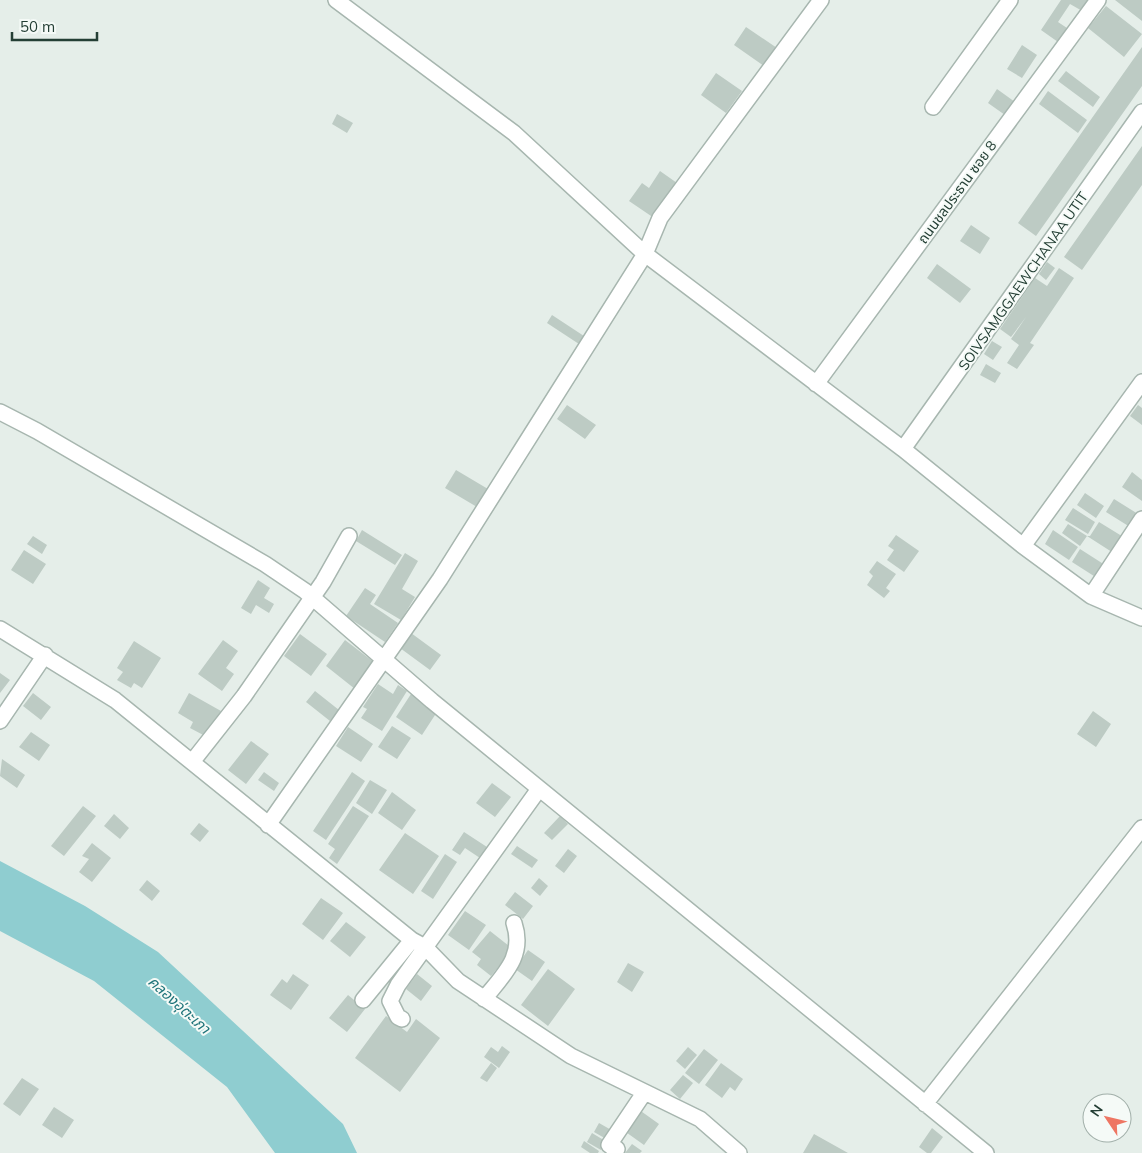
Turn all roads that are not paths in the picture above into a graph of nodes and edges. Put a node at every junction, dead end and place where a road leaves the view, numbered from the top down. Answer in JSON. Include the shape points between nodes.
{"nodes":[{"id":1,"x":336,"y":0,"type":"edge"},
{"id":2,"x":822,"y":0,"type":"edge"},
{"id":3,"x":1010,"y":0,"type":"edge"},
{"id":4,"x":1098,"y":0,"type":"edge"},
{"id":5,"x":933,"y":107,"type":"dead end"},
{"id":6,"x":1142,"y":112,"type":"edge"},
{"id":7,"x":645,"y":254,"type":"junction"},
{"id":8,"x":1142,"y":382,"type":"edge"},
{"id":9,"x":816,"y":384,"type":"junction"},
{"id":10,"x":0,"y":412,"type":"edge"},
{"id":11,"x":903,"y":450,"type":"junction"},
{"id":12,"x":1142,"y":519,"type":"edge"},
{"id":13,"x":349,"y":536,"type":"dead end"},
{"id":14,"x":1023,"y":546,"type":"junction"},
{"id":15,"x":312,"y":596,"type":"junction"},
{"id":16,"x":1091,"y":596,"type":"junction"},
{"id":17,"x":1142,"y":618,"type":"edge"},
{"id":18,"x":2,"y":633,"type":"edge"},
{"id":19,"x":45,"y":655,"type":"junction"},
{"id":20,"x":385,"y":660,"type":"junction"},
{"id":21,"x":0,"y":721,"type":"edge"},
{"id":22,"x":192,"y":762,"type":"junction"},
{"id":23,"x":539,"y":789,"type":"junction"},
{"id":24,"x":268,"y":825,"type":"junction"},
{"id":25,"x":1142,"y":828,"type":"edge"},
{"id":26,"x":514,"y":923,"type":"dead end"},
{"id":27,"x":412,"y":940,"type":"junction"},
{"id":28,"x":425,"y":948,"type":"junction"},
{"id":29,"x":484,"y":999,"type":"junction"},
{"id":30,"x":363,"y":1000,"type":"dead end"},
{"id":31,"x":402,"y":1019,"type":"dead end"},
{"id":32,"x":644,"y":1093,"type":"junction"},
{"id":33,"x":925,"y":1104,"type":"junction"},
{"id":34,"x":614,"y":1153,"type":"edge"},
{"id":35,"x":739,"y":1153,"type":"edge"},
{"id":36,"x":986,"y":1153,"type":"edge"}],
"edges":[{"from":1,"to":7,"type":"street","via":[[514,133]]},
{"from":2,"to":7,"type":"street","via":[[660,218]]},
{"from":3,"to":5,"type":"street"},
{"from":4,"to":9,"type":"street","name":"ถนนชลประธาน ซอย 8"},
{"from":6,"to":11,"type":"street","name":"SOIVSAMGGAEWCHANAA UTIT"},
{"from":7,"to":9,"type":"street"},
{"from":7,"to":20,"type":"street","via":[[451,562]]},
{"from":8,"to":14,"type":"street"},
{"from":9,"to":11,"type":"street"},
{"from":10,"to":15,"type":"street","via":[[265,564]]},
{"from":11,"to":14,"type":"street"},
{"from":12,"to":16,"type":"street"},
{"from":13,"to":15,"type":"street"},
{"from":14,"to":16,"type":"street"},
{"from":15,"to":20,"type":"street"},
{"from":15,"to":22,"type":"street","via":[[244,696]]},
{"from":16,"to":17,"type":"street"},
{"from":18,"to":19,"type":"street"},
{"from":19,"to":21,"type":"street"},
{"from":19,"to":22,"type":"street","via":[[116,700]]},
{"from":20,"to":23,"type":"street"},
{"from":20,"to":24,"type":"street"},
{"from":22,"to":24,"type":"street"},
{"from":23,"to":28,"type":"street"},
{"from":23,"to":33,"type":"street"},
{"from":24,"to":27,"type":"street"},
{"from":25,"to":33,"type":"street"},
{"from":26,"to":29,"type":"street","via":[[519,936],[517,951]]},
{"from":27,"to":28,"type":"street"},
{"from":27,"to":30,"type":"street"},
{"from":28,"to":29,"type":"street","via":[[458,981]]},
{"from":28,"to":31,"type":"street","via":[[390,1001]]},
{"from":29,"to":32,"type":"street","via":[[571,1056]]},
{"from":32,"to":34,"type":"street","via":[[609,1145],[617,1149]]},
{"from":32,"to":35,"type":"street","via":[[700,1119]]},
{"from":33,"to":36,"type":"street"}]}
